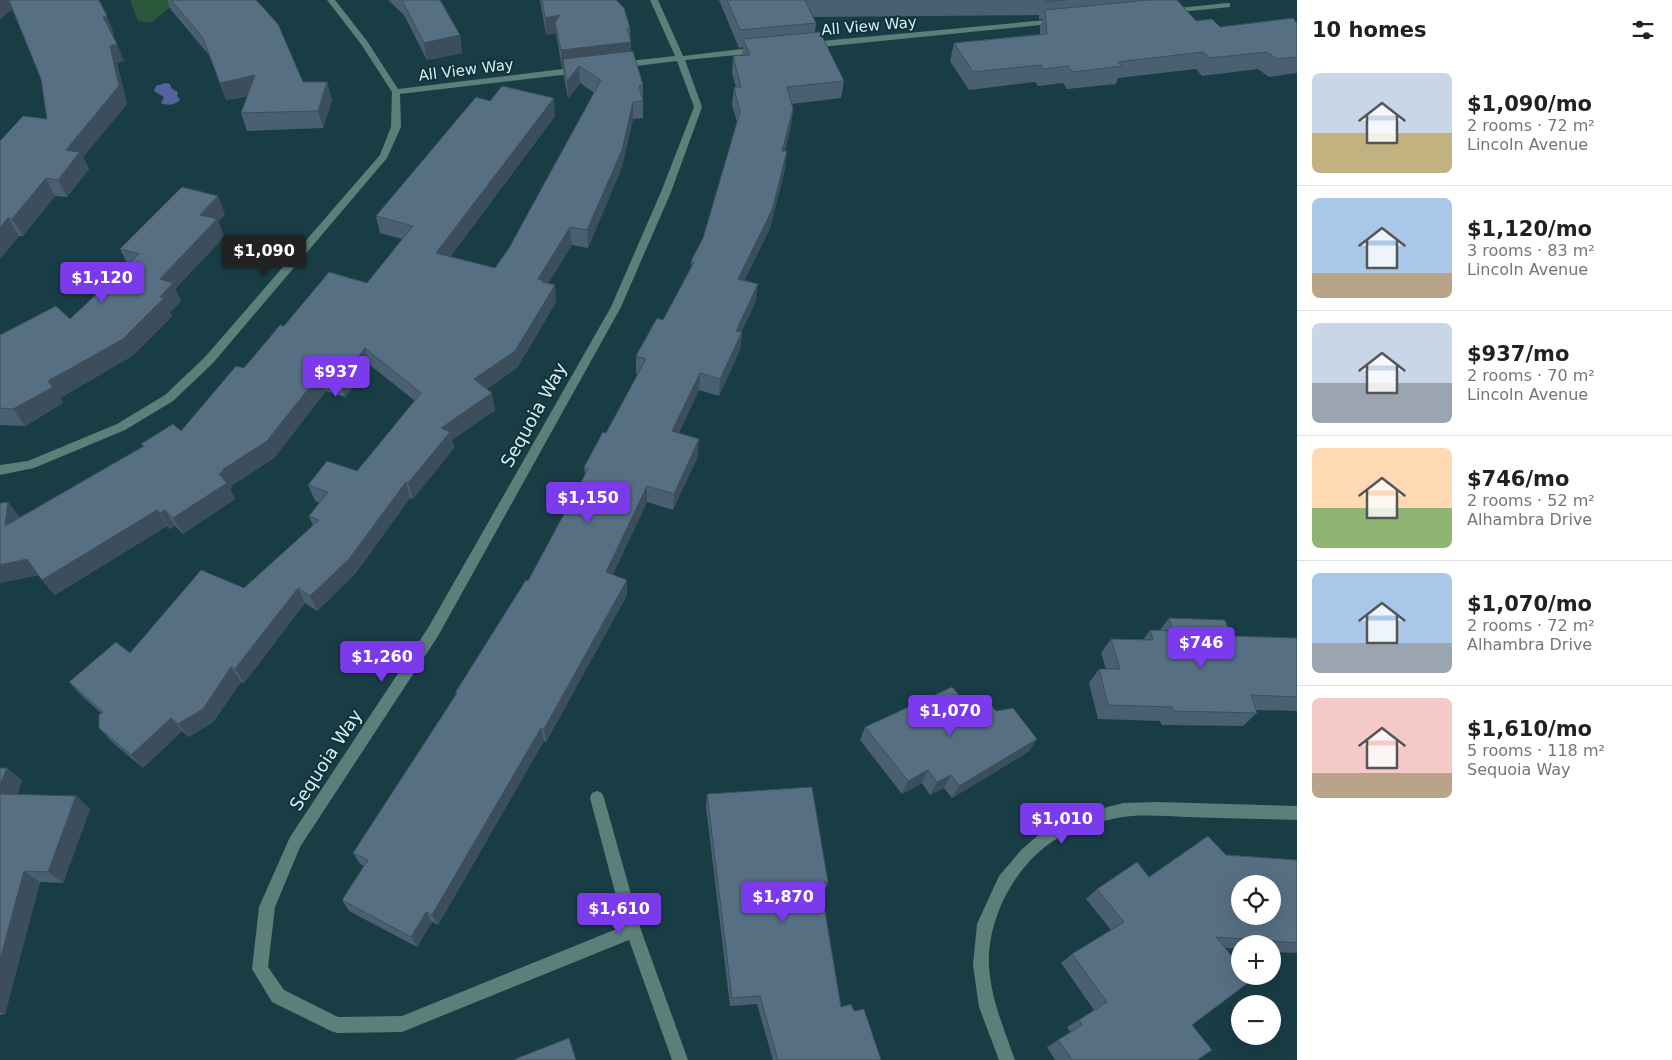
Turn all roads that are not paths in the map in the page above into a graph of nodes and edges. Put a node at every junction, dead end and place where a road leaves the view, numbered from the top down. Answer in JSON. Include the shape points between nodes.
{"nodes":[{"id":1,"x":331,"y":0,"type":"edge"},
{"id":2,"x":654,"y":0,"type":"edge"},
{"id":3,"x":1226,"y":5,"type":"dead end"},
{"id":4,"x":1157,"y":12,"type":"edge"},
{"id":5,"x":1068,"y":20,"type":"edge"},
{"id":6,"x":799,"y":46,"type":"edge"},
{"id":7,"x":769,"y":49,"type":"edge"},
{"id":8,"x":680,"y":58,"type":"junction"},
{"id":9,"x":611,"y":66,"type":"edge"},
{"id":10,"x":592,"y":68,"type":"edge"},
{"id":11,"x":396,"y":92,"type":"junction"},
{"id":12,"x":0,"y":470,"type":"edge"},
{"id":13,"x":597,"y":798,"type":"dead end"},
{"id":14,"x":1297,"y":813,"type":"edge"},
{"id":15,"x":633,"y":930,"type":"junction"},
{"id":16,"x":680,"y":1060,"type":"edge"},
{"id":17,"x":1007,"y":1060,"type":"edge"}],
"edges":[{"from":1,"to":11,"type":"street"},
{"from":2,"to":8,"type":"street","name":"Sequoia Way"},
{"from":3,"to":4,"type":"street"},
{"from":5,"to":6,"type":"street","name":"All View Way"},
{"from":7,"to":8,"type":"street"},
{"from":8,"to":9,"type":"street"},
{"from":8,"to":15,"type":"street","name":"Sequoia Way","via":[[698,107],[666,192],[616,307],[432,632],[295,842],[267,907],[260,969],[278,996],[337,1025],[402,1024]]},
{"from":10,"to":11,"type":"street","name":"All View Way"},
{"from":11,"to":12,"type":"street","via":[[396,127],[384,156],[209,360],[169,398],[122,427],[30,465]]},
{"from":13,"to":15,"type":"street"},
{"from":14,"to":17,"type":"street","via":[[1123,810],[1053,832],[1027,854],[1004,881],[985,924],[981,965],[987,1007]]},
{"from":15,"to":16,"type":"street"}]}
